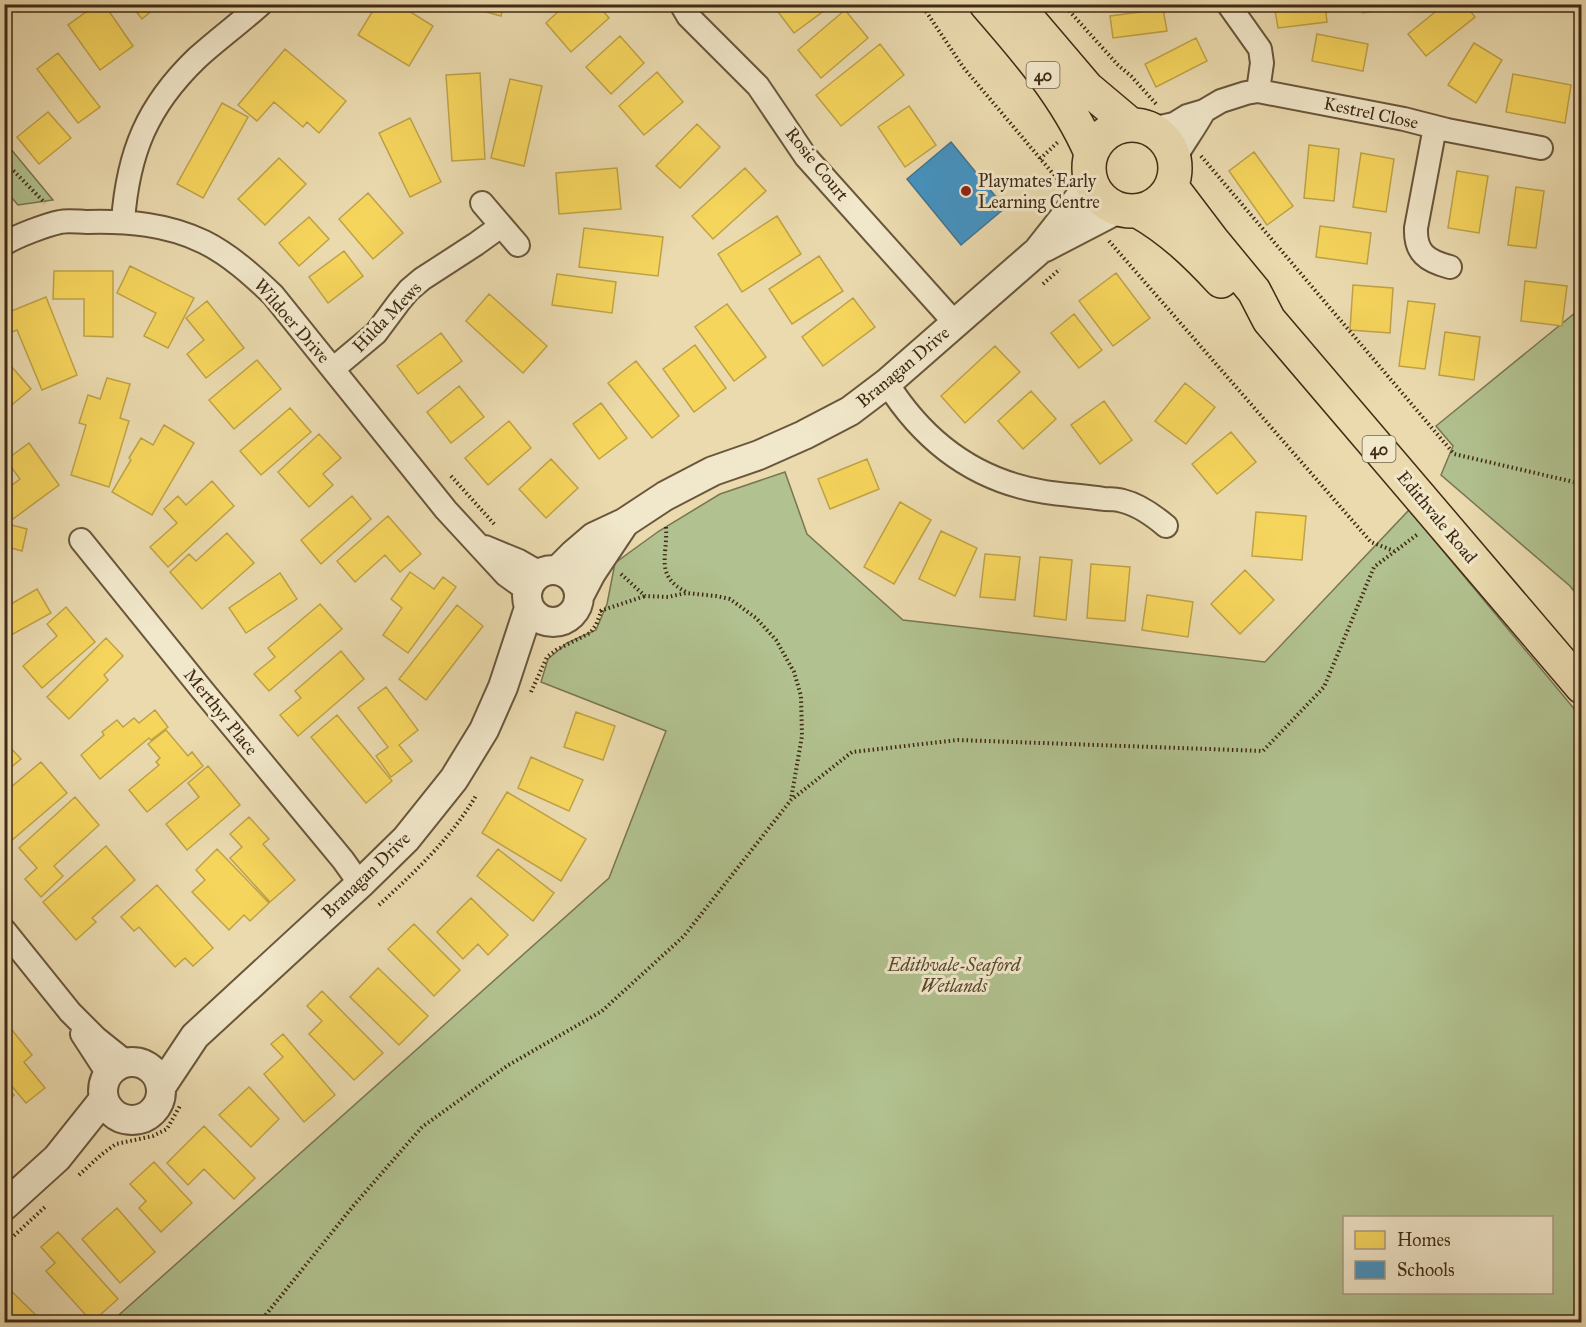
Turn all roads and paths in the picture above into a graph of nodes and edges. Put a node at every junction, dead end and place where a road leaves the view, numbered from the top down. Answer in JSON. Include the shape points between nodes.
{"nodes":[{"id":1,"x":261,"y":4,"type":"edge"},
{"id":2,"x":681,"y":4,"type":"edge"},
{"id":3,"x":921,"y":4,"type":"edge"},
{"id":4,"x":986,"y":4,"type":"edge"},
{"id":5,"x":1016,"y":4,"type":"edge"},
{"id":6,"x":1063,"y":4,"type":"edge"},
{"id":7,"x":1228,"y":4,"type":"edge"},
{"id":8,"x":1258,"y":91,"type":"junction"},
{"id":9,"x":1435,"y":127,"type":"junction"},
{"id":10,"x":1165,"y":144,"type":"junction"},
{"id":11,"x":1541,"y":148,"type":"dead end"},
{"id":12,"x":4,"y":160,"type":"edge"},
{"id":13,"x":1101,"y":196,"type":"junction"},
{"id":14,"x":482,"y":203,"type":"dead end"},
{"id":15,"x":46,"y":204,"type":"dead end"},
{"id":16,"x":123,"y":221,"type":"junction"},
{"id":17,"x":501,"y":226,"type":"junction"},
{"id":18,"x":4,"y":244,"type":"edge"},
{"id":19,"x":518,"y":245,"type":"dead end"},
{"id":20,"x":1450,"y":267,"type":"dead end"},
{"id":21,"x":1269,"y":320,"type":"junction"},
{"id":22,"x":955,"y":323,"type":"junction"},
{"id":23,"x":333,"y":369,"type":"junction"},
{"id":24,"x":887,"y":383,"type":"junction"},
{"id":25,"x":448,"y":472,"type":"dead end"},
{"id":26,"x":1581,"y":492,"type":"edge"},
{"id":27,"x":624,"y":523,"type":"junction"},
{"id":28,"x":1166,"y":526,"type":"dead end"},
{"id":29,"x":666,"y":527,"type":"dead end"},
{"id":30,"x":503,"y":533,"type":"dead end"},
{"id":31,"x":81,"y":540,"type":"dead end"},
{"id":32,"x":619,"y":573,"type":"dead end"},
{"id":33,"x":540,"y":592,"type":"junction"},
{"id":34,"x":686,"y":593,"type":"junction"},
{"id":35,"x":645,"y":596,"type":"junction"},
{"id":36,"x":579,"y":600,"type":"junction"},
{"id":37,"x":1581,"y":687,"type":"edge"},
{"id":38,"x":791,"y":800,"type":"junction"},
{"id":39,"x":360,"y":884,"type":"junction"},
{"id":40,"x":4,"y":930,"type":"edge"},
{"id":41,"x":195,"y":1036,"type":"junction"},
{"id":42,"x":120,"y":1083,"type":"junction"},
{"id":43,"x":161,"y":1087,"type":"junction"},
{"id":44,"x":4,"y":1206,"type":"edge"},
{"id":45,"x":260,"y":1323,"type":"edge"}],
"edges":[{"from":1,"to":16,"type":"street","via":[[192,64],[159,104],[133,158]]},
{"from":2,"to":22,"type":"street","name":"Rosie Court","via":[[688,16],[758,86],[806,157]]},
{"from":3,"to":13,"type":"path","via":[[963,67]]},
{"from":4,"to":13,"type":"highway","number":"40","via":[[1030,57],[1080,128]]},
{"from":5,"to":10,"type":"highway","name":"Edithvale Road","number":"40","via":[[1087,88]]},
{"from":6,"to":10,"type":"path","via":[[1131,76]]},
{"from":7,"to":8,"type":"street","via":[[1260,50]]},
{"from":8,"to":9,"type":"street","name":"Kestrel Close"},
{"from":8,"to":10,"type":"street","name":"Kestrel Close","via":[[1221,101],[1204,111],[1194,129]]},
{"from":9,"to":11,"type":"street","name":"Kestrel Close"},
{"from":9,"to":20,"type":"street","via":[[1416,237],[1422,253]]},
{"from":10,"to":13,"type":"highway","via":[[1166,195],[1158,203],[1148,208]]},
{"from":10,"to":13,"type":"highway","via":[[1118,127],[1106,132],[1097,141]]},
{"from":10,"to":21,"type":"highway","name":"Edithvale Road","number":"40","via":[[1212,240],[1254,291]]},
{"from":10,"to":26,"type":"path","via":[[1211,169],[1454,454],[1574,482]]},
{"from":12,"to":15,"type":"path"},
{"from":13,"to":21,"type":"highway","name":"Edithvale Road","number":"40","via":[[1166,229],[1196,254],[1238,300]]},
{"from":13,"to":22,"type":"street","name":"Branagan Drive"},
{"from":13,"to":38,"type":"path","via":[[1371,542],[1395,552],[1374,567],[1324,687],[1263,751],[958,740],[852,752]]},
{"from":14,"to":17,"type":"street"},
{"from":16,"to":18,"type":"street","name":"Wildoer Drive","via":[[61,222]]},
{"from":16,"to":23,"type":"street","name":"Wildoer Drive","via":[[183,233],[228,256],[273,295]]},
{"from":17,"to":19,"type":"street"},
{"from":17,"to":23,"type":"street","name":"Hilda Mews","via":[[415,285],[376,333]]},
{"from":21,"to":37,"type":"highway","name":"Edithvale Road","number":"40"},
{"from":22,"to":24,"type":"street","name":"Branagan Drive"},
{"from":23,"to":33,"type":"street","name":"Wildoer Drive","via":[[446,510],[506,575]]},
{"from":24,"to":27,"type":"street","name":"Branagan Drive","via":[[832,421],[759,455],[713,471]]},
{"from":24,"to":28,"type":"street","via":[[922,429],[987,475],[1045,492],[1124,501],[1151,513]]},
{"from":25,"to":30,"type":"path"},
{"from":27,"to":33,"type":"street","name":"Branagan Drive","via":[[594,537]]},
{"from":27,"to":36,"type":"street","name":"Branagan Drive","via":[[591,573]]},
{"from":29,"to":34,"type":"path","via":[[666,575]]},
{"from":31,"to":39,"type":"street","name":"Merthyr Place"},
{"from":32,"to":35,"type":"path"},
{"from":33,"to":36,"type":"street","via":[[566,573],[578,587]]},
{"from":33,"to":36,"type":"street","via":[[553,623],[568,618]]},
{"from":33,"to":39,"type":"street","name":"Branagan Drive","via":[[504,687],[454,779],[406,839]]},
{"from":34,"to":35,"type":"path"},
{"from":34,"to":38,"type":"path","via":[[730,599],[756,618],[776,640],[794,672],[801,696],[802,736]]},
{"from":35,"to":36,"type":"path","via":[[594,613]]},
{"from":38,"to":45,"type":"path","via":[[684,936],[602,1011],[507,1066],[422,1127]]},
{"from":39,"to":41,"type":"street","name":"Branagan Drive"},
{"from":40,"to":42,"type":"street","via":[[70,1012],[88,1045]]},
{"from":41,"to":42,"type":"street","name":"Branagan Drive"},
{"from":41,"to":43,"type":"street","name":"Branagan Drive"},
{"from":42,"to":43,"type":"street","via":[[152,1069]]},
{"from":42,"to":43,"type":"street","name":"Branagan Drive","via":[[132,1120],[151,1114],[161,1097]]},
{"from":42,"to":44,"type":"street","name":"Branagan Drive","via":[[57,1158]]}]}
